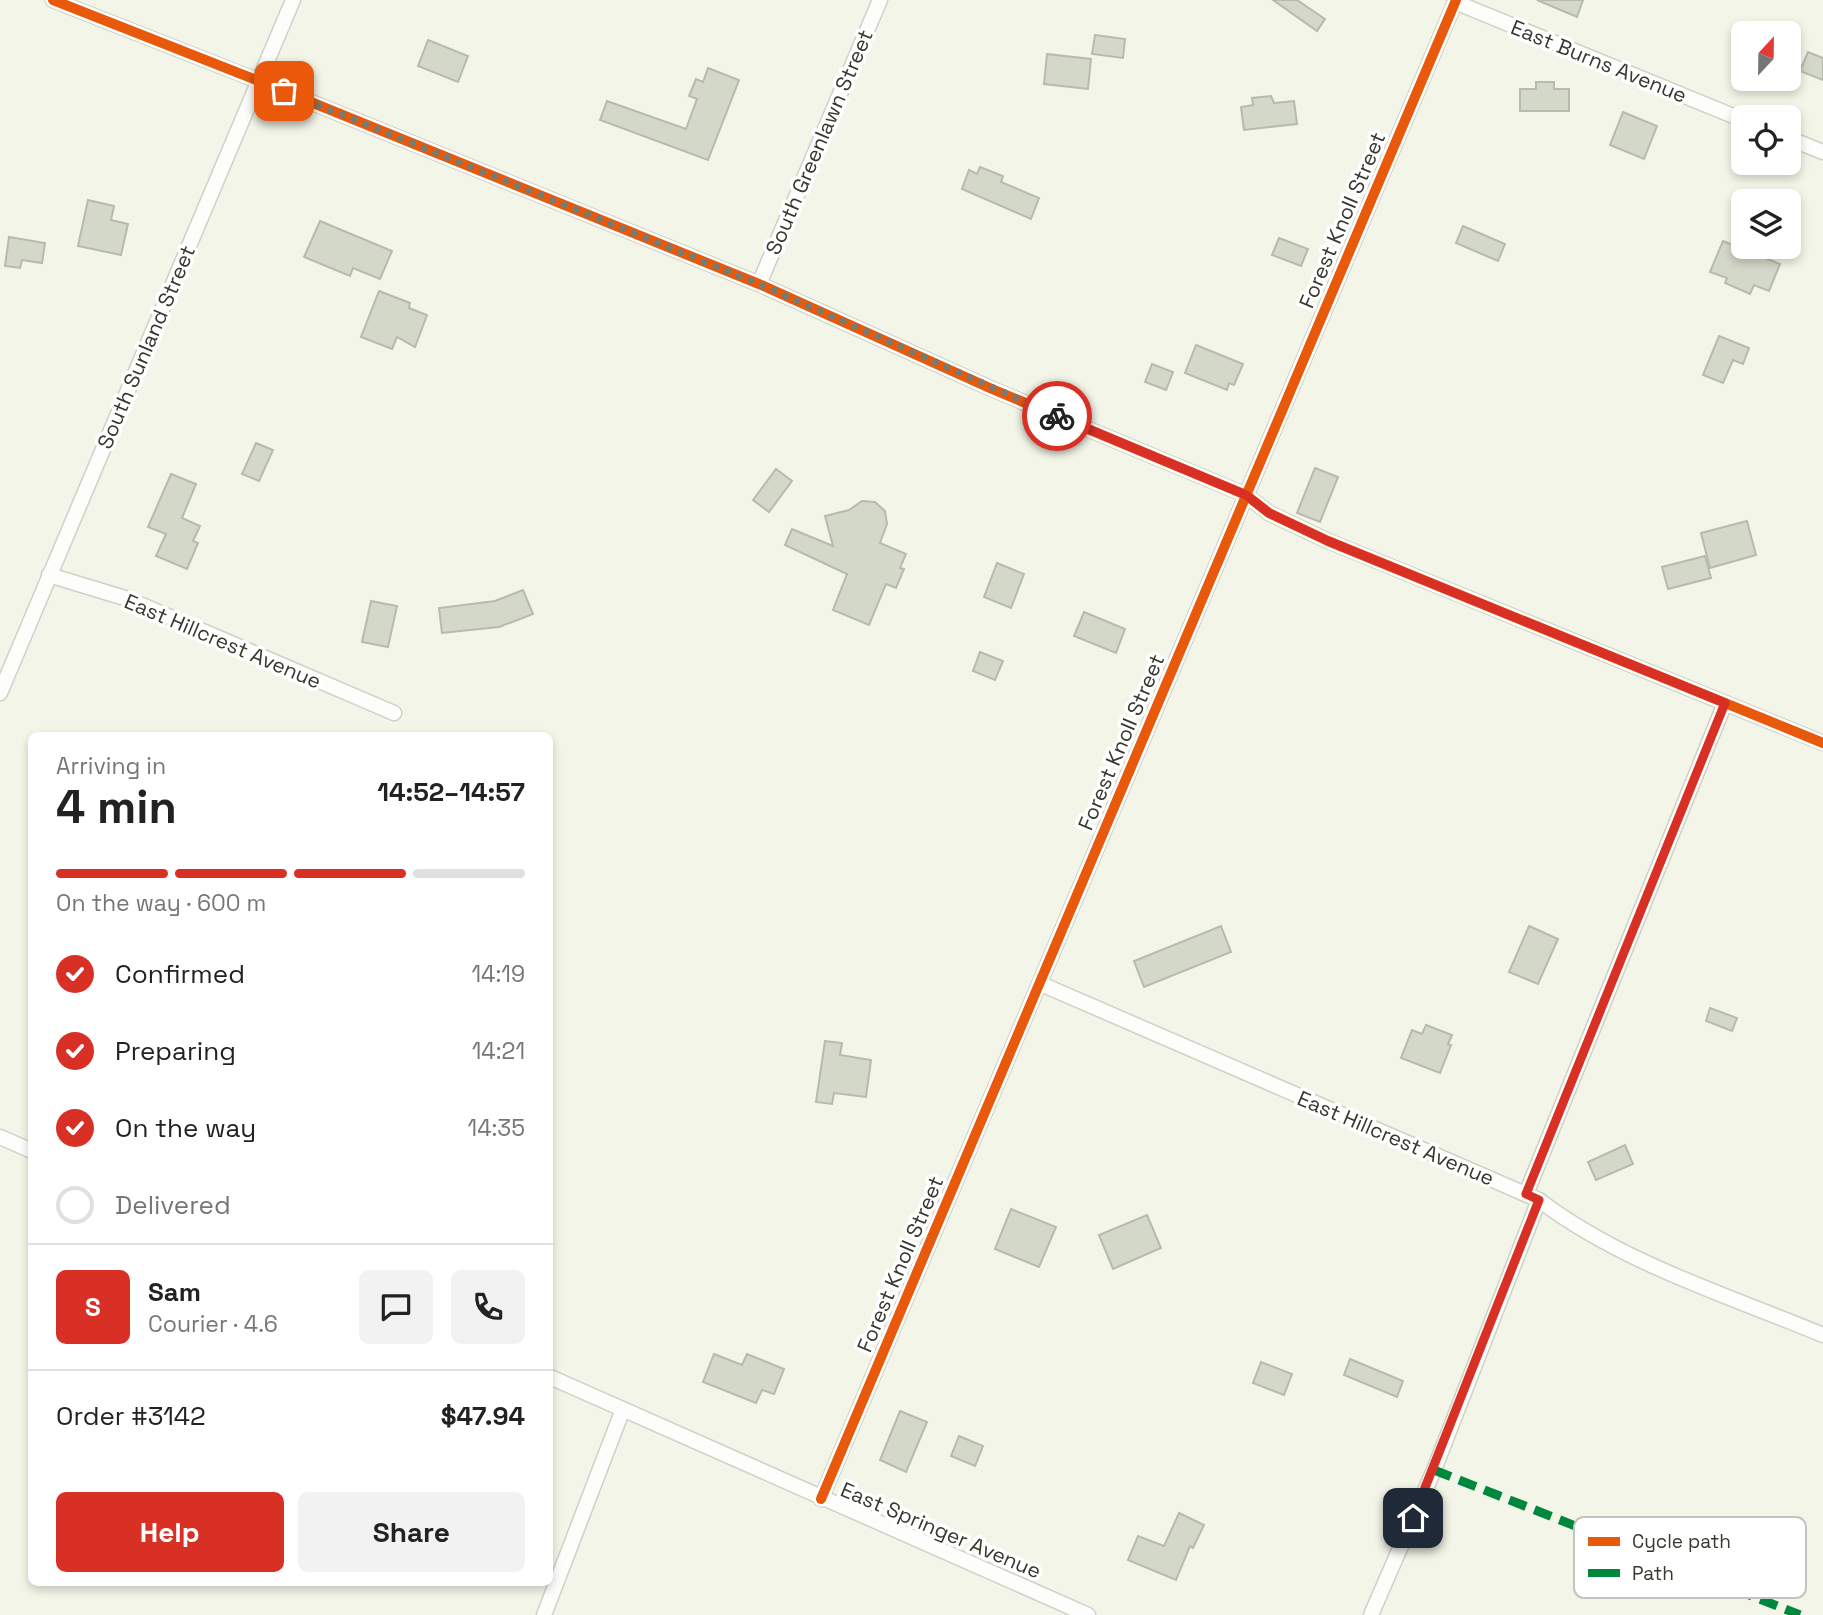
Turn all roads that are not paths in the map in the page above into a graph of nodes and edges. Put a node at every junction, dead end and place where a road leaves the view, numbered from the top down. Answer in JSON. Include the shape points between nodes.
{"nodes":[{"id":1,"x":53,"y":0,"type":"edge"},
{"id":2,"x":293,"y":0,"type":"edge"},
{"id":3,"x":880,"y":0,"type":"edge"},
{"id":4,"x":1455,"y":1,"type":"edge"},
{"id":5,"x":260,"y":81,"type":"junction"},
{"id":6,"x":1731,"y":115,"type":"edge"},
{"id":7,"x":1801,"y":143,"type":"edge"},
{"id":8,"x":1823,"y":152,"type":"edge"},
{"id":9,"x":759,"y":284,"type":"junction"},
{"id":10,"x":1246,"y":495,"type":"junction"},
{"id":11,"x":49,"y":575,"type":"junction"},
{"id":12,"x":0,"y":693,"type":"edge"},
{"id":13,"x":1725,"y":703,"type":"junction"},
{"id":14,"x":394,"y":713,"type":"dead end"},
{"id":15,"x":1823,"y":743,"type":"edge"},
{"id":16,"x":1041,"y":984,"type":"junction"},
{"id":17,"x":0,"y":1137,"type":"edge"},
{"id":18,"x":28,"y":1149,"type":"edge"},
{"id":19,"x":1533,"y":1197,"type":"junction"},
{"id":20,"x":1823,"y":1335,"type":"edge"},
{"id":21,"x":553,"y":1378,"type":"edge"},
{"id":22,"x":623,"y":1409,"type":"junction"},
{"id":23,"x":821,"y":1499,"type":"junction"},
{"id":24,"x":544,"y":1615,"type":"edge"},
{"id":25,"x":1088,"y":1615,"type":"edge"},
{"id":26,"x":1371,"y":1615,"type":"edge"}],
"edges":[{"from":1,"to":5,"type":"street"},
{"from":2,"to":5,"type":"street","name":"South Sunland Street"},
{"from":3,"to":9,"type":"street","name":"South Greenlawn Street"},
{"from":4,"to":6,"type":"street","name":"East Burns Avenue"},
{"from":4,"to":10,"type":"street","name":"Forest Knoll Street"},
{"from":5,"to":9,"type":"street"},
{"from":5,"to":11,"type":"street","name":"South Sunland Street"},
{"from":7,"to":8,"type":"street"},
{"from":9,"to":10,"type":"street","via":[[992,389]]},
{"from":10,"to":13,"type":"street","via":[[1269,513],[1328,541]]},
{"from":10,"to":16,"type":"street","name":"Forest Knoll Street"},
{"from":11,"to":12,"type":"street","name":"South Sunland Street"},
{"from":11,"to":14,"type":"street","name":"East Hillcrest Avenue","via":[[128,599]]},
{"from":13,"to":15,"type":"street"},
{"from":13,"to":19,"type":"street"},
{"from":16,"to":19,"type":"street","name":"East Hillcrest Avenue"},
{"from":16,"to":23,"type":"street","name":"Forest Knoll Street"},
{"from":17,"to":18,"type":"street"},
{"from":19,"to":20,"type":"street","name":"East Hillcrest Avenue","via":[[1632,1256]]},
{"from":19,"to":26,"type":"street","via":[[1434,1469]]},
{"from":21,"to":22,"type":"street","name":"East Springer Avenue"},
{"from":22,"to":23,"type":"street","name":"East Springer Avenue"},
{"from":22,"to":24,"type":"street"},
{"from":23,"to":25,"type":"street","name":"East Springer Avenue"}]}
